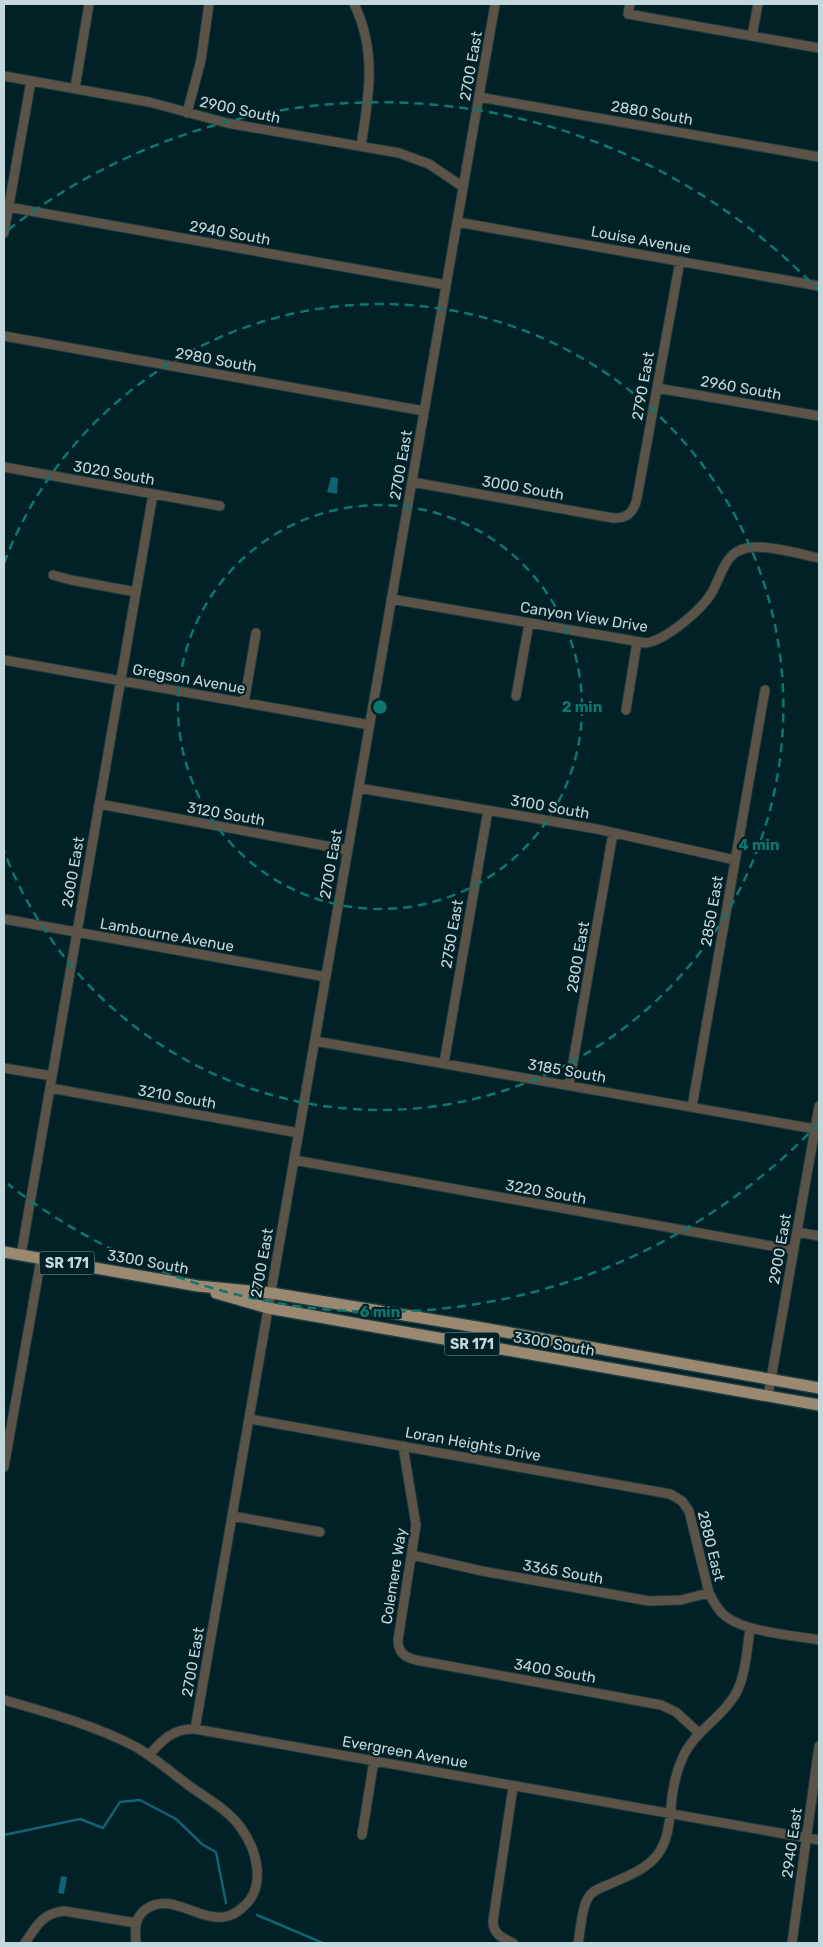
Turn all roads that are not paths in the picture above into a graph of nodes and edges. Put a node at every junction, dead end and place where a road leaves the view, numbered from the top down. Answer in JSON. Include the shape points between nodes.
{"nodes":[{"id":1,"x":89,"y":4,"type":"edge"},
{"id":2,"x":209,"y":4,"type":"edge"},
{"id":3,"x":354,"y":4,"type":"edge"},
{"id":4,"x":495,"y":4,"type":"edge"},
{"id":5,"x":630,"y":4,"type":"edge"},
{"id":6,"x":758,"y":4,"type":"edge"},
{"id":7,"x":752,"y":36,"type":"junction"},
{"id":8,"x":819,"y":48,"type":"edge"},
{"id":9,"x":4,"y":76,"type":"edge"},
{"id":10,"x":31,"y":81,"type":"junction"},
{"id":11,"x":75,"y":88,"type":"junction"},
{"id":12,"x":479,"y":97,"type":"junction"},
{"id":13,"x":187,"y":112,"type":"junction"},
{"id":14,"x":361,"y":146,"type":"junction"},
{"id":15,"x":819,"y":157,"type":"edge"},
{"id":16,"x":464,"y":187,"type":"junction"},
{"id":17,"x":8,"y":207,"type":"junction"},
{"id":18,"x":457,"y":222,"type":"junction"},
{"id":19,"x":4,"y":233,"type":"edge"},
{"id":20,"x":680,"y":261,"type":"junction"},
{"id":21,"x":446,"y":285,"type":"junction"},
{"id":22,"x":819,"y":286,"type":"edge"},
{"id":23,"x":4,"y":336,"type":"edge"},
{"id":24,"x":657,"y":388,"type":"junction"},
{"id":25,"x":424,"y":411,"type":"junction"},
{"id":26,"x":819,"y":416,"type":"edge"},
{"id":27,"x":4,"y":467,"type":"edge"},
{"id":28,"x":412,"y":482,"type":"junction"},
{"id":29,"x":153,"y":494,"type":"junction"},
{"id":30,"x":220,"y":506,"type":"dead end"},
{"id":31,"x":629,"y":515,"type":"joint"},
{"id":32,"x":819,"y":558,"type":"edge"},
{"id":33,"x":53,"y":574,"type":"dead end"},
{"id":34,"x":136,"y":592,"type":"junction"},
{"id":35,"x":392,"y":599,"type":"junction"},
{"id":36,"x":529,"y":624,"type":"junction"},
{"id":37,"x":256,"y":633,"type":"dead end"},
{"id":38,"x":637,"y":642,"type":"junction"},
{"id":39,"x":4,"y":660,"type":"edge"},
{"id":40,"x":120,"y":681,"type":"junction"},
{"id":41,"x":765,"y":690,"type":"dead end"},
{"id":42,"x":516,"y":696,"type":"dead end"},
{"id":43,"x":244,"y":703,"type":"junction"},
{"id":44,"x":626,"y":710,"type":"dead end"},
{"id":45,"x":370,"y":725,"type":"junction"},
{"id":46,"x":359,"y":788,"type":"junction"},
{"id":47,"x":99,"y":804,"type":"junction"},
{"id":48,"x":488,"y":810,"type":"junction"},
{"id":49,"x":613,"y":833,"type":"junction"},
{"id":50,"x":348,"y":850,"type":"junction"},
{"id":51,"x":735,"y":860,"type":"junction"},
{"id":52,"x":4,"y":919,"type":"edge"},
{"id":53,"x":77,"y":932,"type":"junction"},
{"id":54,"x":326,"y":977,"type":"junction"},
{"id":55,"x":315,"y":1041,"type":"junction"},
{"id":56,"x":444,"y":1063,"type":"junction"},
{"id":57,"x":4,"y":1068,"type":"edge"},
{"id":58,"x":52,"y":1076,"type":"junction"},
{"id":59,"x":569,"y":1086,"type":"junction"},
{"id":60,"x":50,"y":1088,"type":"junction"},
{"id":61,"x":819,"y":1106,"type":"edge"},
{"id":62,"x":692,"y":1107,"type":"junction"},
{"id":63,"x":815,"y":1129,"type":"junction"},
{"id":64,"x":299,"y":1133,"type":"junction"},
{"id":65,"x":294,"y":1160,"type":"junction"},
{"id":66,"x":797,"y":1232,"type":"junction"},
{"id":67,"x":819,"y":1236,"type":"edge"},
{"id":68,"x":794,"y":1250,"type":"junction"},
{"id":69,"x":4,"y":1252,"type":"edge"},
{"id":70,"x":21,"y":1255,"type":"junction"},
{"id":71,"x":41,"y":1259,"type":"junction"},
{"id":72,"x":198,"y":1286,"type":"junction"},
{"id":73,"x":271,"y":1292,"type":"junction"},
{"id":74,"x":268,"y":1308,"type":"junction"},
{"id":75,"x":771,"y":1379,"type":"junction"},
{"id":76,"x":819,"y":1388,"type":"edge"},
{"id":77,"x":768,"y":1396,"type":"junction"},
{"id":78,"x":819,"y":1406,"type":"edge"},
{"id":79,"x":250,"y":1419,"type":"junction"},
{"id":80,"x":403,"y":1446,"type":"junction"},
{"id":81,"x":4,"y":1467,"type":"edge"},
{"id":82,"x":687,"y":1506,"type":"joint"},
{"id":83,"x":233,"y":1516,"type":"junction"},
{"id":84,"x":320,"y":1532,"type":"dead end"},
{"id":85,"x":412,"y":1555,"type":"junction"},
{"id":86,"x":709,"y":1593,"type":"junction"},
{"id":87,"x":750,"y":1628,"type":"junction"},
{"id":88,"x":819,"y":1640,"type":"edge"},
{"id":89,"x":400,"y":1651,"type":"joint"},
{"id":90,"x":4,"y":1700,"type":"edge"},
{"id":91,"x":195,"y":1729,"type":"junction"},
{"id":92,"x":699,"y":1733,"type":"junction"},
{"id":93,"x":819,"y":1746,"type":"edge"},
{"id":94,"x":149,"y":1755,"type":"junction"},
{"id":95,"x":374,"y":1760,"type":"junction"},
{"id":96,"x":513,"y":1786,"type":"junction"},
{"id":97,"x":670,"y":1814,"type":"junction"},
{"id":98,"x":362,"y":1835,"type":"dead end"},
{"id":99,"x":807,"y":1838,"type":"junction"},
{"id":100,"x":819,"y":1840,"type":"edge"},
{"id":101,"x":136,"y":1922,"type":"junction"},
{"id":102,"x":25,"y":1943,"type":"edge"},
{"id":103,"x":136,"y":1943,"type":"edge"},
{"id":104,"x":513,"y":1943,"type":"edge"},
{"id":105,"x":578,"y":1943,"type":"edge"},
{"id":106,"x":792,"y":1943,"type":"edge"}],
"edges":[{"from":1,"to":11,"type":"street"},
{"from":2,"to":13,"type":"street","via":[[201,60]]},
{"from":3,"to":14,"type":"street","via":[[365,32],[370,69]]},
{"from":4,"to":12,"type":"street","name":"2700 East"},
{"from":5,"to":7,"type":"street","via":[[628,14]]},
{"from":6,"to":7,"type":"street"},
{"from":7,"to":8,"type":"street"},
{"from":9,"to":10,"type":"street","name":"2900 South"},
{"from":10,"to":11,"type":"street","name":"2900 South"},
{"from":10,"to":17,"type":"street"},
{"from":11,"to":13,"type":"street","name":"2900 South"},
{"from":12,"to":15,"type":"street","name":"2880 South"},
{"from":12,"to":16,"type":"street","name":"2700 East"},
{"from":13,"to":14,"type":"street","name":"2900 South","via":[[227,123]]},
{"from":14,"to":16,"type":"street","name":"2900 South","via":[[420,159]]},
{"from":16,"to":18,"type":"street","name":"2700 East"},
{"from":17,"to":19,"type":"street"},
{"from":17,"to":21,"type":"street","name":"2940 South"},
{"from":18,"to":20,"type":"street","name":"Louise Avenue"},
{"from":18,"to":21,"type":"street","name":"2700 East"},
{"from":20,"to":22,"type":"street","name":"Louise Avenue"},
{"from":20,"to":24,"type":"street","name":"2790 East"},
{"from":21,"to":25,"type":"street","name":"2700 East"},
{"from":23,"to":25,"type":"street","name":"2980 South"},
{"from":24,"to":26,"type":"street","name":"2960 South"},
{"from":24,"to":31,"type":"street","name":"2790 East","via":[[637,498]]},
{"from":25,"to":28,"type":"street","name":"2700 East"},
{"from":27,"to":29,"type":"street","name":"3020 South"},
{"from":28,"to":31,"type":"street","name":"3000 South","via":[[613,518]]},
{"from":28,"to":35,"type":"street","name":"2700 East"},
{"from":29,"to":30,"type":"street","name":"3020 South"},
{"from":29,"to":34,"type":"street","name":"2600 East"},
{"from":32,"to":38,"type":"street","name":"Canyon View Drive","via":[[761,547],[742,549],[727,561],[709,597],[676,629],[657,641]]},
{"from":33,"to":34,"type":"street"},
{"from":34,"to":40,"type":"street","name":"2600 East"},
{"from":35,"to":36,"type":"street","name":"Canyon View Drive"},
{"from":35,"to":45,"type":"street","name":"2700 East"},
{"from":36,"to":38,"type":"street","name":"Canyon View Drive"},
{"from":36,"to":42,"type":"street"},
{"from":37,"to":43,"type":"street"},
{"from":38,"to":44,"type":"street"},
{"from":39,"to":40,"type":"street","name":"Gregson Avenue"},
{"from":40,"to":43,"type":"street","name":"Gregson Avenue"},
{"from":40,"to":47,"type":"street","name":"2600 East"},
{"from":41,"to":51,"type":"street","name":"2850 East"},
{"from":43,"to":45,"type":"street","name":"Gregson Avenue"},
{"from":45,"to":46,"type":"street","name":"2700 East"},
{"from":46,"to":48,"type":"street","name":"3100 South"},
{"from":46,"to":50,"type":"street","name":"2700 East"},
{"from":47,"to":50,"type":"street","name":"3120 South"},
{"from":47,"to":53,"type":"street","name":"2600 East"},
{"from":48,"to":49,"type":"street","name":"3100 South"},
{"from":48,"to":56,"type":"street","name":"2750 East"},
{"from":49,"to":51,"type":"street","name":"3100 South"},
{"from":49,"to":59,"type":"street","name":"2800 East"},
{"from":50,"to":54,"type":"street","name":"2700 East"},
{"from":51,"to":62,"type":"street","name":"2850 East"},
{"from":52,"to":53,"type":"street","name":"Lambourne Avenue"},
{"from":53,"to":54,"type":"street","name":"Lambourne Avenue"},
{"from":53,"to":58,"type":"street","name":"2600 East"},
{"from":54,"to":55,"type":"street","name":"2700 East"},
{"from":55,"to":56,"type":"street","name":"3185 South"},
{"from":55,"to":64,"type":"street","name":"2700 East"},
{"from":56,"to":59,"type":"street","name":"3185 South"},
{"from":57,"to":58,"type":"street"},
{"from":58,"to":60,"type":"street","name":"2600 East"},
{"from":59,"to":62,"type":"street","name":"3185 South"},
{"from":60,"to":64,"type":"street","name":"3210 South"},
{"from":60,"to":70,"type":"street","name":"2600 East"},
{"from":61,"to":63,"type":"street","name":"2900 East"},
{"from":62,"to":63,"type":"street","name":"3185 South"},
{"from":63,"to":66,"type":"street","name":"2900 East"},
{"from":64,"to":65,"type":"street","name":"2700 East"},
{"from":65,"to":68,"type":"street","name":"3220 South"},
{"from":65,"to":73,"type":"street","name":"2700 East"},
{"from":66,"to":67,"type":"street"},
{"from":66,"to":68,"type":"street","name":"2900 East"},
{"from":68,"to":75,"type":"street","name":"2900 East"},
{"from":69,"to":70,"type":"main road","name":"3300 South","number":"SR 171"},
{"from":70,"to":71,"type":"main road","name":"3300 South","number":"SR 171"},
{"from":71,"to":72,"type":"main road","name":"3300 South","number":"SR 171"},
{"from":71,"to":81,"type":"street"},
{"from":72,"to":73,"type":"main road","name":"3300 South","number":"SR 171"},
{"from":72,"to":74,"type":"main road","name":"3300 South","number":"SR 171"},
{"from":73,"to":74,"type":"street","name":"2700 East"},
{"from":73,"to":75,"type":"main road","name":"3300 South","number":"SR 171"},
{"from":74,"to":77,"type":"main road","name":"3300 South","number":"SR 171"},
{"from":74,"to":79,"type":"street","name":"2700 East"},
{"from":75,"to":76,"type":"main road","name":"3300 South","number":"SR 171"},
{"from":75,"to":77,"type":"street","name":"2900 East"},
{"from":77,"to":78,"type":"main road","name":"3300 South","number":"SR 171"},
{"from":79,"to":80,"type":"street","name":"Loran Heights Drive"},
{"from":79,"to":83,"type":"street","name":"2700 East"},
{"from":80,"to":82,"type":"street","name":"Loran Heights Drive","via":[[664,1492]]},
{"from":80,"to":85,"type":"street","name":"Colemere Way","via":[[416,1519]]},
{"from":82,"to":86,"type":"street","name":"2880 East","via":[[694,1523]]},
{"from":83,"to":84,"type":"street"},
{"from":83,"to":91,"type":"street","name":"2700 East"},
{"from":85,"to":86,"type":"street","name":"3365 South","via":[[482,1572],[649,1601],[681,1600]]},
{"from":85,"to":89,"type":"street","name":"Colemere Way","via":[[398,1636]]},
{"from":86,"to":87,"type":"street","via":[[723,1614]]},
{"from":87,"to":88,"type":"street"},
{"from":87,"to":92,"type":"street","via":[[742,1676],[735,1694]]},
{"from":89,"to":92,"type":"street","name":"3400 South","via":[[416,1660],[661,1705],[676,1712]]},
{"from":90,"to":94,"type":"street","via":[[84,1725]]},
{"from":91,"to":94,"type":"street","name":"Evergreen Avenue","via":[[185,1729],[166,1737]]},
{"from":91,"to":95,"type":"street","name":"Evergreen Avenue"},
{"from":92,"to":97,"type":"street","via":[[682,1759]]},
{"from":93,"to":99,"type":"street","name":"2940 East"},
{"from":94,"to":101,"type":"street","via":[[240,1826],[256,1859],[257,1879],[249,1902],[223,1917],[163,1904],[146,1910]]},
{"from":95,"to":96,"type":"street","name":"Evergreen Avenue"},
{"from":95,"to":98,"type":"street"},
{"from":96,"to":97,"type":"street","name":"Evergreen Avenue"},
{"from":96,"to":104,"type":"street","via":[[493,1921],[498,1935]]},
{"from":97,"to":99,"type":"street","name":"Evergreen Avenue"},
{"from":97,"to":105,"type":"street","via":[[664,1842],[649,1864],[590,1895]]},
{"from":99,"to":100,"type":"street","name":"Evergreen Avenue"},
{"from":99,"to":106,"type":"street","name":"2940 East"},
{"from":101,"to":102,"type":"street","via":[[53,1912],[45,1917]]},
{"from":101,"to":103,"type":"street"}]}
